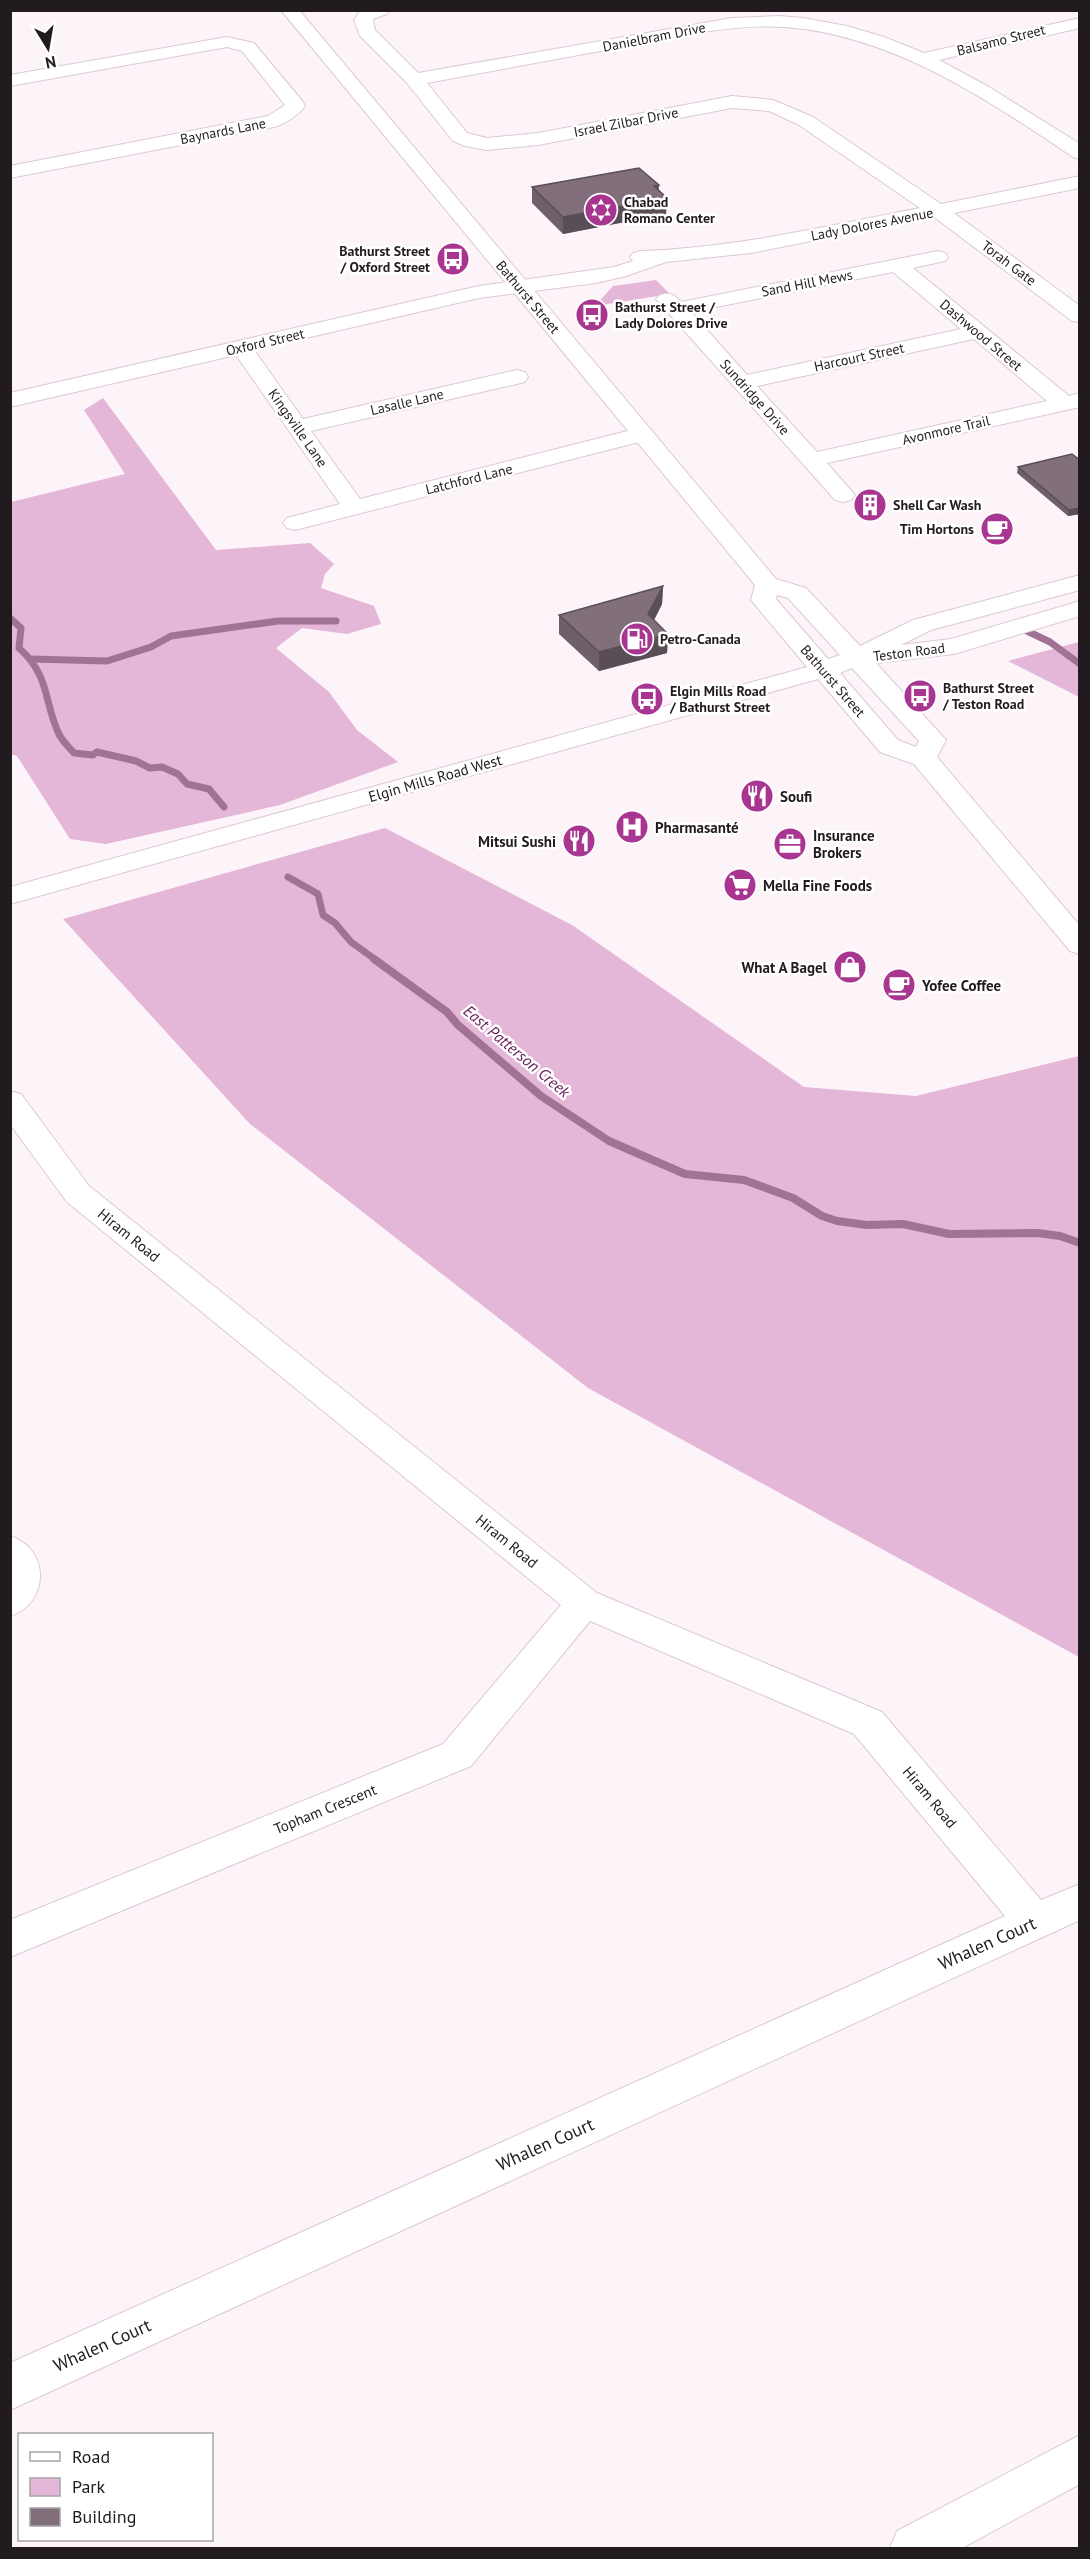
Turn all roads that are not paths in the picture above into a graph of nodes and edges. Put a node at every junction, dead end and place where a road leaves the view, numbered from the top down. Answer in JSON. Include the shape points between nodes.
{"nodes":[{"id":1,"x":288,"y":10,"type":"edge"},
{"id":2,"x":381,"y":10,"type":"edge"},
{"id":3,"x":1034,"y":16,"type":"dead end"},
{"id":4,"x":1080,"y":23,"type":"edge"},
{"id":5,"x":1053,"y":28,"type":"junction"},
{"id":6,"x":922,"y":59,"type":"junction"},
{"id":7,"x":414,"y":79,"type":"junction"},
{"id":8,"x":10,"y":81,"type":"edge"},
{"id":9,"x":1080,"y":153,"type":"edge"},
{"id":10,"x":10,"y":172,"type":"edge"},
{"id":11,"x":1080,"y":182,"type":"edge"},
{"id":12,"x":938,"y":211,"type":"junction"},
{"id":13,"x":754,"y":246,"type":"junction"},
{"id":14,"x":938,"y":257,"type":"dead end"},
{"id":15,"x":898,"y":266,"type":"junction"},
{"id":16,"x":519,"y":285,"type":"junction"},
{"id":17,"x":796,"y":285,"type":"junction"},
{"id":18,"x":671,"y":304,"type":"joint"},
{"id":19,"x":1080,"y":316,"type":"edge"},
{"id":20,"x":977,"y":332,"type":"junction"},
{"id":21,"x":242,"y":348,"type":"junction"},
{"id":22,"x":517,"y":377,"type":"dead end"},
{"id":23,"x":742,"y":383,"type":"junction"},
{"id":24,"x":10,"y":400,"type":"edge"},
{"id":25,"x":1072,"y":402,"type":"edge"},
{"id":26,"x":297,"y":427,"type":"junction"},
{"id":27,"x":642,"y":435,"type":"junction"},
{"id":28,"x":812,"y":460,"type":"junction"},
{"id":29,"x":843,"y":495,"type":"dead end"},
{"id":30,"x":354,"y":508,"type":"junction"},
{"id":31,"x":295,"y":523,"type":"dead end"},
{"id":32,"x":1080,"y":582,"type":"edge"},
{"id":33,"x":767,"y":584,"type":"junction"},
{"id":34,"x":1080,"y":608,"type":"edge"},
{"id":35,"x":859,"y":657,"type":"junction"},
{"id":36,"x":823,"y":670,"type":"junction"},
{"id":37,"x":923,"y":758,"type":"junction"},
{"id":38,"x":10,"y":896,"type":"edge"},
{"id":39,"x":1080,"y":945,"type":"edge"},
{"id":40,"x":16,"y":1117,"type":"edge"},
{"id":41,"x":10,"y":1550,"type":"edge"},
{"id":42,"x":10,"y":1602,"type":"edge"},
{"id":43,"x":584,"y":1603,"type":"junction"},
{"id":44,"x":1080,"y":1901,"type":"edge"},
{"id":45,"x":1034,"y":1921,"type":"junction"},
{"id":46,"x":10,"y":1939,"type":"edge"},
{"id":47,"x":10,"y":2387,"type":"edge"},
{"id":48,"x":1080,"y":2458,"type":"edge"},
{"id":49,"x":914,"y":2548,"type":"edge"}],
"edges":[{"from":1,"to":16,"type":"street","name":"Bathurst Street"},
{"from":2,"to":7,"type":"street","name":"Israel Zilbar Drive","via":[[366,15],[366,32]]},
{"from":3,"to":5,"type":"street"},
{"from":4,"to":5,"type":"street","name":"Balsamo Street"},
{"from":5,"to":6,"type":"street","name":"Balsamo Street"},
{"from":6,"to":7,"type":"street","name":"Danielbram Drive","via":[[853,33],[822,26],[743,22]]},
{"from":6,"to":9,"type":"street","name":"Danielbram Drive","via":[[979,87]]},
{"from":7,"to":12,"type":"street","name":"Israel Zilbar Drive","via":[[460,137],[487,144],[538,139],[732,102],[773,106],[806,122]]},
{"from":8,"to":10,"type":"street","name":"Baynards Lane","via":[[227,42],[248,47],[296,106],[274,121]]},
{"from":11,"to":12,"type":"street","name":"Lady Dolores Avenue"},
{"from":12,"to":13,"type":"street","name":"Lady Dolores Avenue"},
{"from":12,"to":19,"type":"street","name":"Torah Gate"},
{"from":13,"to":16,"type":"street","name":"Lady Dolores Avenue","via":[[662,257],[639,268]]},
{"from":13,"to":17,"type":"street"},
{"from":14,"to":15,"type":"street","name":"Sand Hill Mews"},
{"from":15,"to":17,"type":"street","name":"Sand Hill Mews"},
{"from":15,"to":20,"type":"street","name":"Dashwood Street"},
{"from":16,"to":21,"type":"street","name":"Oxford Street"},
{"from":16,"to":27,"type":"street","name":"Bathurst Street"},
{"from":17,"to":18,"type":"street","name":"Sand Hill Mews"},
{"from":18,"to":23,"type":"street","name":"Sundridge Drive"},
{"from":20,"to":23,"type":"street","name":"Harcourt Street"},
{"from":20,"to":25,"type":"street","name":"Dashwood Street"},
{"from":21,"to":24,"type":"street","name":"Oxford Street"},
{"from":21,"to":26,"type":"street","name":"Kingsville Lane"},
{"from":22,"to":26,"type":"street","name":"Lasalle Lane"},
{"from":23,"to":28,"type":"street","name":"Sundridge Drive"},
{"from":25,"to":28,"type":"street","name":"Avonmore Trail"},
{"from":26,"to":30,"type":"street","name":"Kingsville Lane"},
{"from":27,"to":30,"type":"street","name":"Latchford Lane"},
{"from":27,"to":33,"type":"street","name":"Bathurst Street"},
{"from":28,"to":29,"type":"street","name":"Sundridge Drive"},
{"from":30,"to":31,"type":"street","name":"Latchford Lane"},
{"from":32,"to":35,"type":"street","name":"Teston Road","via":[[922,625]]},
{"from":33,"to":35,"type":"street","via":[[797,592]]},
{"from":33,"to":36,"type":"street","name":"Bathurst Street","via":[[763,600]]},
{"from":34,"to":35,"type":"street","name":"Teston Road","via":[[954,646]]},
{"from":35,"to":36,"type":"street","name":"Elgin Mills Road West"},
{"from":35,"to":37,"type":"street","via":[[933,740]]},
{"from":36,"to":37,"type":"street","name":"Bathurst Street","via":[[889,746]]},
{"from":36,"to":38,"type":"street","name":"Elgin Mills Road West"},
{"from":37,"to":39,"type":"street"},
{"from":40,"to":43,"type":"street","name":"Hiram Road","via":[[78,1194]]},
{"from":41,"to":42,"type":"street","via":[[18,1555],[24,1578],[20,1591]]},
{"from":43,"to":45,"type":"street","name":"Hiram Road","via":[[868,1723]]},
{"from":43,"to":46,"type":"street","name":"Topham Crescent","via":[[457,1755]]},
{"from":44,"to":45,"type":"street","name":"Whalen Court"},
{"from":45,"to":47,"type":"street","name":"Whalen Court"},
{"from":48,"to":49,"type":"street"}]}
